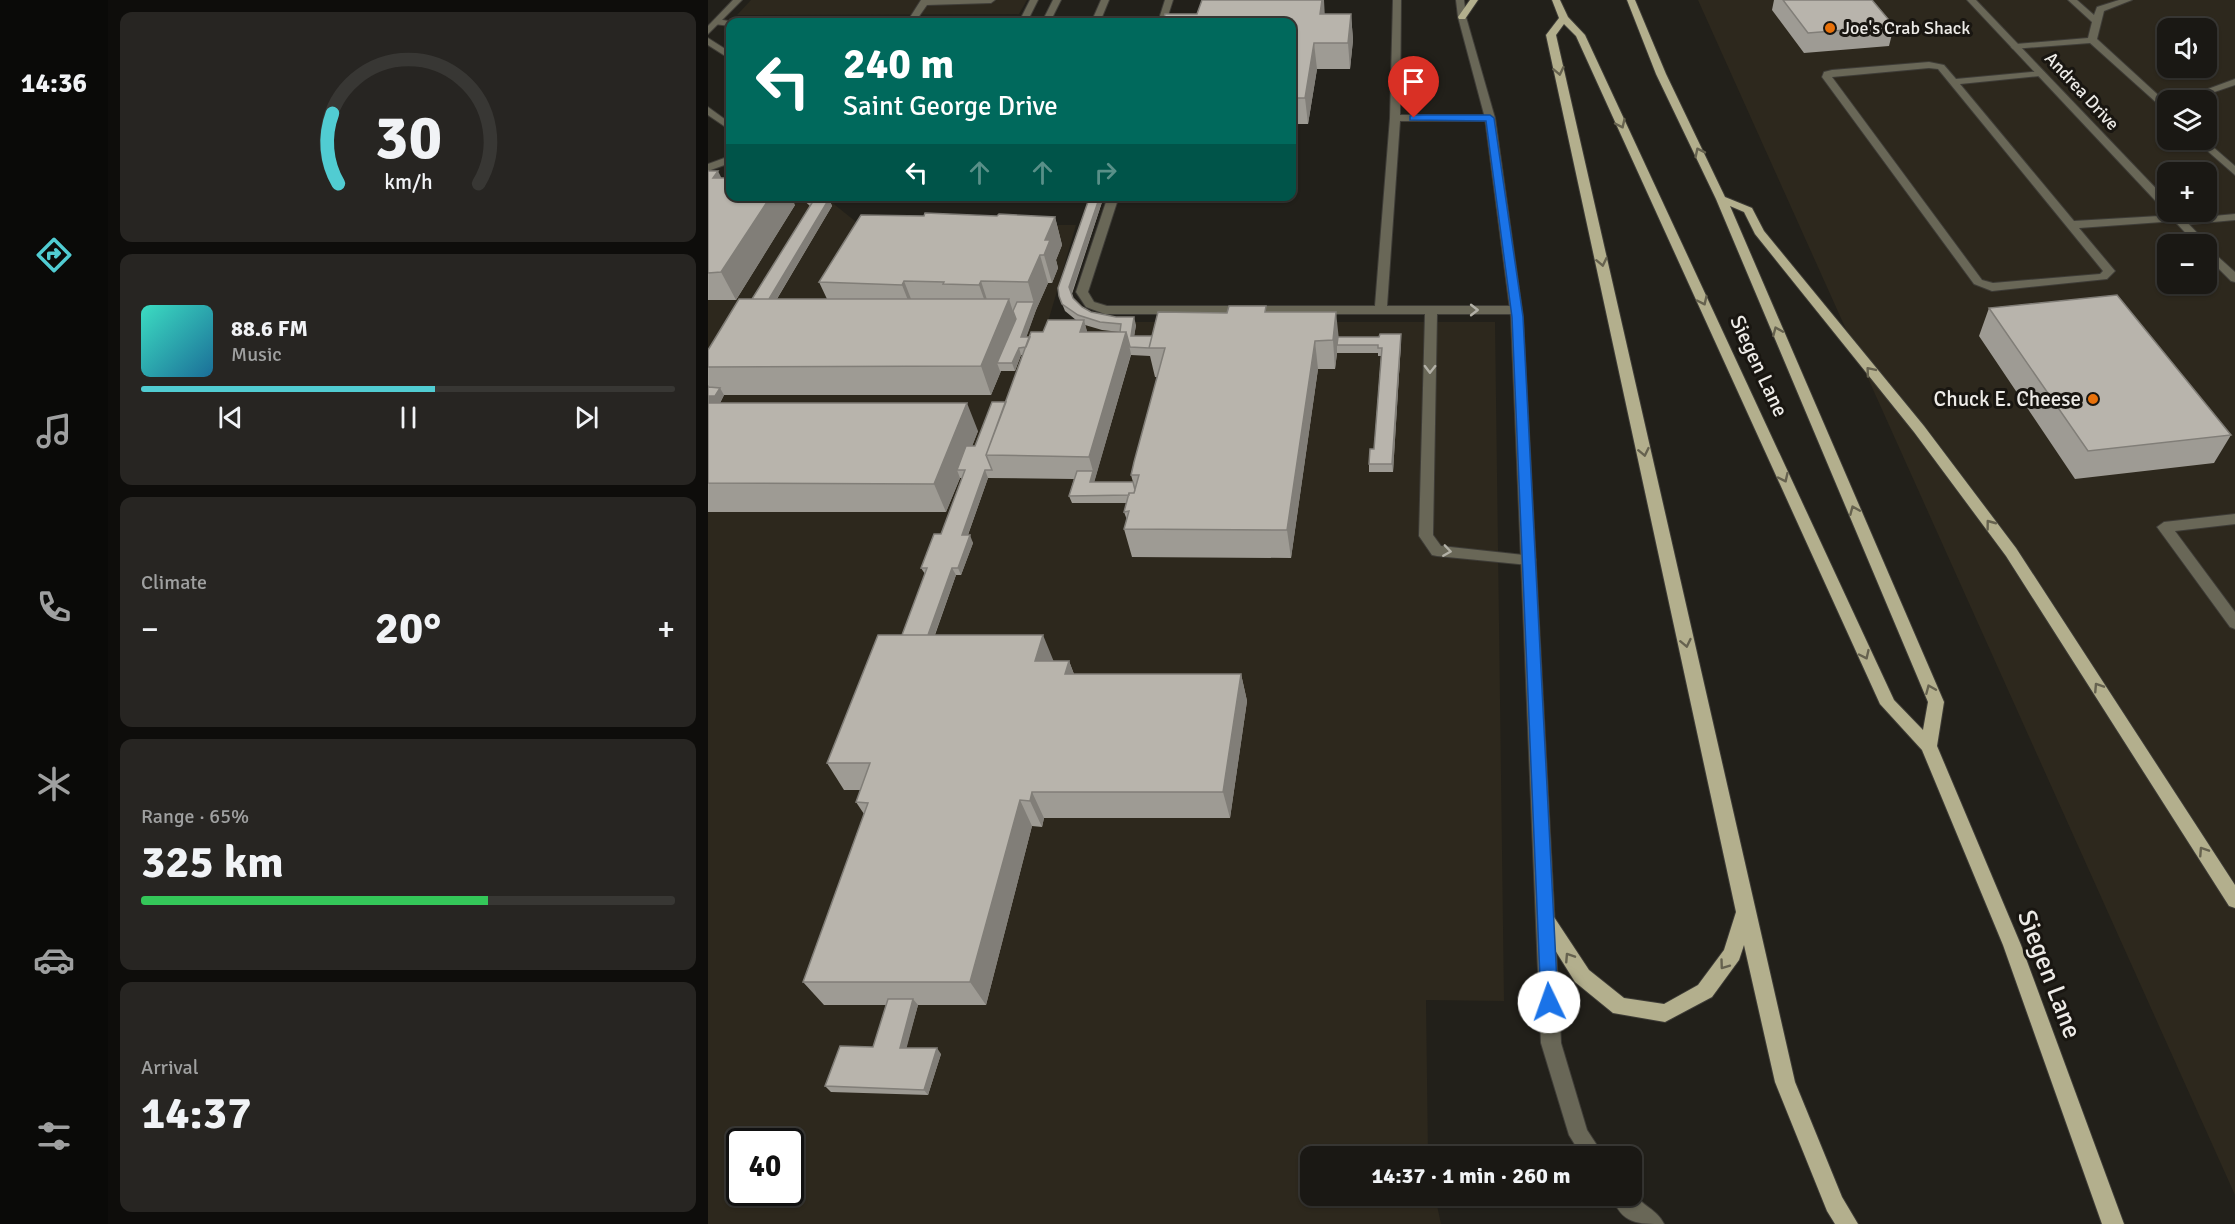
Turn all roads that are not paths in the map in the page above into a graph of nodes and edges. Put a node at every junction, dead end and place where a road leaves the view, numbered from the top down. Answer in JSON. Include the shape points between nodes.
{"nodes":[{"id":1,"x":738,"y":0,"type":"edge"},
{"id":2,"x":991,"y":0,"type":"edge"},
{"id":3,"x":1034,"y":0,"type":"edge"},
{"id":4,"x":1057,"y":0,"type":"edge"},
{"id":5,"x":1105,"y":0,"type":"edge"},
{"id":6,"x":1169,"y":0,"type":"edge"},
{"id":7,"x":1397,"y":0,"type":"edge"},
{"id":8,"x":1460,"y":0,"type":"edge"},
{"id":9,"x":1474,"y":0,"type":"edge"},
{"id":10,"x":1630,"y":0,"type":"edge"},
{"id":11,"x":1971,"y":0,"type":"edge"},
{"id":12,"x":2072,"y":0,"type":"edge"},
{"id":13,"x":2128,"y":0,"type":"edge"},
{"id":14,"x":924,"y":1,"type":"edge"},
{"id":15,"x":1558,"y":5,"type":"edge"},
{"id":16,"x":1462,"y":17,"type":"junction"},
{"id":17,"x":913,"y":18,"type":"edge"},
{"id":18,"x":1025,"y":18,"type":"edge"},
{"id":19,"x":1048,"y":18,"type":"edge"},
{"id":20,"x":1097,"y":18,"type":"edge"},
{"id":21,"x":1163,"y":18,"type":"edge"},
{"id":22,"x":717,"y":22,"type":"junction"},
{"id":23,"x":2097,"y":22,"type":"junction"},
{"id":24,"x":726,"y":23,"type":"edge"},
{"id":25,"x":708,"y":32,"type":"edge"},
{"id":26,"x":2092,"y":40,"type":"junction"},
{"id":27,"x":708,"y":41,"type":"edge"},
{"id":28,"x":2016,"y":47,"type":"junction"},
{"id":29,"x":726,"y":53,"type":"edge"},
{"id":30,"x":2040,"y":73,"type":"junction"},
{"id":31,"x":1953,"y":82,"type":"junction"},
{"id":32,"x":2235,"y":82,"type":"edge"},
{"id":33,"x":2212,"y":90,"type":"edge"},
{"id":34,"x":2157,"y":99,"type":"edge"},
{"id":35,"x":708,"y":110,"type":"edge"},
{"id":36,"x":1395,"y":118,"type":"junction"},
{"id":37,"x":1490,"y":118,"type":"junction"},
{"id":38,"x":726,"y":124,"type":"edge"},
{"id":39,"x":2211,"y":150,"type":"edge"},
{"id":40,"x":726,"y":161,"type":"edge"},
{"id":41,"x":708,"y":168,"type":"edge"},
{"id":42,"x":2235,"y":172,"type":"edge"},
{"id":43,"x":2157,"y":196,"type":"edge"},
{"id":44,"x":1721,"y":199,"type":"junction"},
{"id":45,"x":1112,"y":201,"type":"edge"},
{"id":46,"x":2217,"y":217,"type":"edge"},
{"id":47,"x":2235,"y":217,"type":"edge"},
{"id":48,"x":2157,"y":219,"type":"edge"},
{"id":49,"x":2182,"y":222,"type":"edge"},
{"id":50,"x":2071,"y":225,"type":"junction"},
{"id":51,"x":2193,"y":234,"type":"edge"},
{"id":52,"x":2217,"y":260,"type":"edge"},
{"id":53,"x":2235,"y":279,"type":"edge"},
{"id":54,"x":1382,"y":310,"type":"junction"},
{"id":55,"x":1431,"y":310,"type":"junction"},
{"id":56,"x":1516,"y":310,"type":"junction"},
{"id":57,"x":2235,"y":519,"type":"edge"},
{"id":58,"x":1528,"y":560,"type":"junction"},
{"id":59,"x":2235,"y":599,"type":"edge"},
{"id":60,"x":2219,"y":601,"type":"junction"},
{"id":61,"x":2235,"y":623,"type":"edge"},
{"id":62,"x":1929,"y":746,"type":"junction"},
{"id":63,"x":2235,"y":900,"type":"edge"},
{"id":64,"x":1745,"y":911,"type":"junction"},
{"id":65,"x":1546,"y":920,"type":"junction"},
{"id":66,"x":1587,"y":1146,"type":"edge"},
{"id":67,"x":1629,"y":1206,"type":"edge"},
{"id":68,"x":1653,"y":1224,"type":"edge"},
{"id":69,"x":1847,"y":1224,"type":"edge"},
{"id":70,"x":2113,"y":1224,"type":"edge"}],
"edges":[{"from":1,"to":22,"type":"street"},
{"from":2,"to":14,"type":"street"},
{"from":3,"to":18,"type":"street"},
{"from":4,"to":19,"type":"street"},
{"from":5,"to":20,"type":"street"},
{"from":6,"to":21,"type":"street"},
{"from":7,"to":36,"type":"street"},
{"from":8,"to":16,"type":"street"},
{"from":9,"to":16,"type":"main road"},
{"from":44,"to":10,"type":"main road","name":"Siegen Lane","one_way":true},
{"from":11,"to":28,"type":"street","name":"Andrea Drive"},
{"from":12,"to":23,"type":"street"},
{"from":13,"to":23,"type":"street","via":[[2100,9]]},
{"from":14,"to":17,"type":"street"},
{"from":15,"to":62,"type":"main road","name":"Siegen Lane","one_way":true,"via":[[1580,35],[1888,704]]},
{"from":15,"to":64,"type":"main road","one_way":true,"via":[[1551,35]]},
{"from":16,"to":37,"type":"street"},
{"from":22,"to":24,"type":"street"},
{"from":22,"to":25,"type":"street"},
{"from":23,"to":26,"type":"street"},
{"from":26,"to":28,"type":"street"},
{"from":26,"to":34,"type":"street"},
{"from":27,"to":29,"type":"street"},
{"from":28,"to":30,"type":"street","name":"Andrea Drive"},
{"from":30,"to":31,"type":"street"},
{"from":30,"to":43,"type":"street","name":"Andrea Drive"},
{"from":31,"to":50,"type":"street"},
{"from":31,"to":50,"type":"street","via":[[1941,68],[1929,65],[1827,74],[1978,282],[1992,287],[2107,275],[2109,271]]},
{"from":32,"to":33,"type":"street"},
{"from":35,"to":38,"type":"street"},
{"from":36,"to":37,"type":"street"},
{"from":36,"to":54,"type":"street"},
{"from":37,"to":56,"type":"street"},
{"from":39,"to":42,"type":"street"},
{"from":40,"to":41,"type":"street"},
{"from":62,"to":44,"type":"main road","name":"Siegen Lane","one_way":true,"via":[[1936,702]]},
{"from":63,"to":44,"type":"main road","one_way":true,"via":[[2011,552],[1919,429],[1759,232],[1748,210]]},
{"from":45,"to":54,"type":"street","via":[[1082,292],[1097,307]]},
{"from":46,"to":47,"type":"street"},
{"from":48,"to":50,"type":"street"},
{"from":49,"to":51,"type":"street"},
{"from":52,"to":53,"type":"street"},
{"from":54,"to":55,"type":"street"},
{"from":55,"to":56,"type":"street","one_way":true},
{"from":55,"to":58,"type":"street","one_way":true,"via":[[1426,536],[1437,551]]},
{"from":56,"to":58,"type":"street"},
{"from":57,"to":60,"type":"street","via":[[2164,527]]},
{"from":58,"to":65,"type":"street"},
{"from":59,"to":60,"type":"street"},
{"from":60,"to":61,"type":"street"},
{"from":62,"to":70,"type":"main road","name":"Siegen Lane","via":[[2012,945]]},
{"from":64,"to":65,"type":"main road","one_way":true,"via":[[1732,954],[1706,991],[1665,1013],[1620,1007],[1582,976]]},
{"from":64,"to":69,"type":"main road","via":[[1785,1082],[1834,1204]]},
{"from":65,"to":66,"type":"street","via":[[1551,1043],[1579,1135]]},
{"from":67,"to":68,"type":"street"}]}
